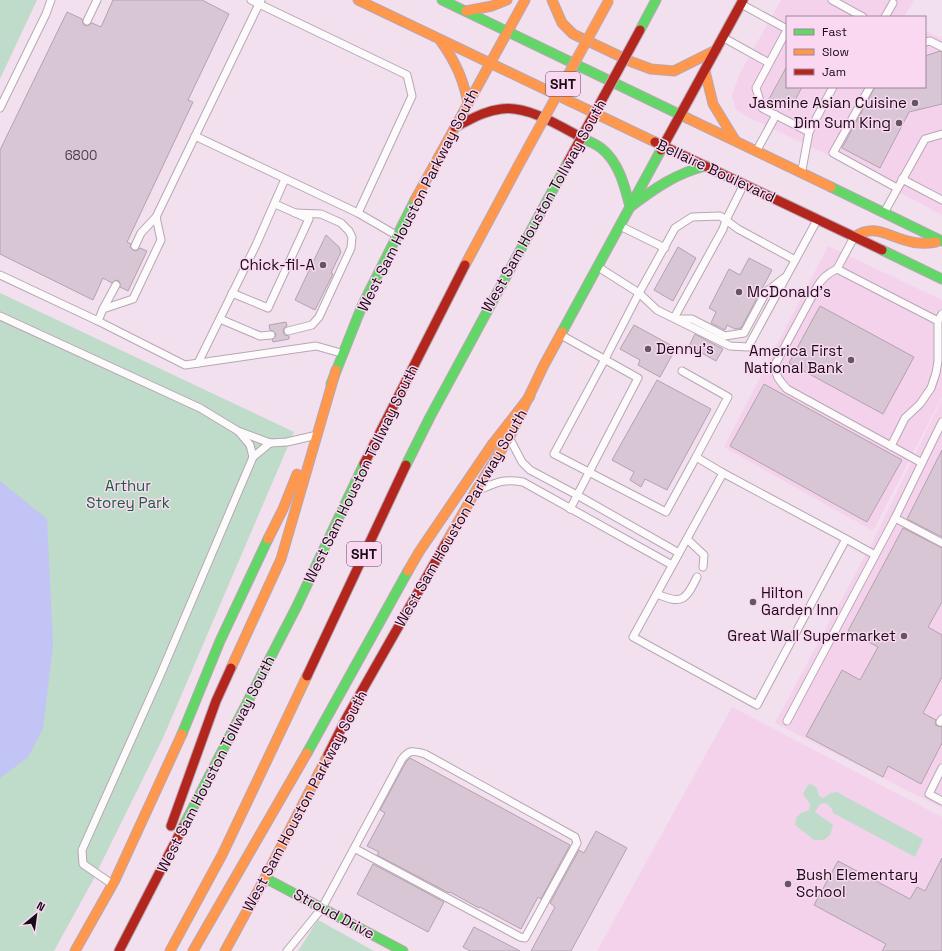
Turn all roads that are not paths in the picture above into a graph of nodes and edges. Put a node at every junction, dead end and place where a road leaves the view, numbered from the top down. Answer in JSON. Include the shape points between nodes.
{"nodes":[{"id":1,"x":51,"y":0,"type":"edge"},
{"id":2,"x":97,"y":0,"type":"edge"},
{"id":3,"x":251,"y":0,"type":"edge"},
{"id":4,"x":358,"y":0,"type":"edge"},
{"id":5,"x":442,"y":0,"type":"edge"},
{"id":6,"x":507,"y":0,"type":"edge"},
{"id":7,"x":525,"y":0,"type":"edge"},
{"id":8,"x":552,"y":0,"type":"edge"},
{"id":9,"x":609,"y":0,"type":"edge"},
{"id":10,"x":656,"y":0,"type":"edge"},
{"id":11,"x":832,"y":0,"type":"edge"},
{"id":12,"x":260,"y":2,"type":"edge"},
{"id":13,"x":742,"y":2,"type":"edge"},
{"id":14,"x":893,"y":3,"type":"dead end"},
{"id":15,"x":466,"y":11,"type":"junction"},
{"id":16,"x":861,"y":16,"type":"edge"},
{"id":17,"x":886,"y":16,"type":"edge"},
{"id":18,"x":87,"y":21,"type":"dead end"},
{"id":19,"x":786,"y":29,"type":"edge"},
{"id":20,"x":508,"y":31,"type":"junction"},
{"id":21,"x":786,"y":32,"type":"edge"},
{"id":22,"x":722,"y":37,"type":"junction"},
{"id":23,"x":439,"y":39,"type":"junction"},
{"id":24,"x":926,"y":42,"type":"edge"},
{"id":25,"x":942,"y":47,"type":"edge"},
{"id":26,"x":716,"y":50,"type":"junction"},
{"id":27,"x":490,"y":63,"type":"junction"},
{"id":28,"x":769,"y":63,"type":"junction"},
{"id":29,"x":705,"y":71,"type":"junction"},
{"id":30,"x":832,"y":88,"type":"edge"},
{"id":31,"x":869,"y":88,"type":"edge"},
{"id":32,"x":468,"y":103,"type":"junction"},
{"id":33,"x":0,"y":108,"type":"edge"},
{"id":34,"x":681,"y":114,"type":"junction"},
{"id":35,"x":776,"y":115,"type":"junction"},
{"id":36,"x":455,"y":127,"type":"junction"},
{"id":37,"x":809,"y":132,"type":"junction"},
{"id":38,"x":942,"y":134,"type":"edge"},
{"id":39,"x":195,"y":136,"type":"junction"},
{"id":40,"x":736,"y":141,"type":"junction"},
{"id":41,"x":664,"y":146,"type":"junction"},
{"id":42,"x":756,"y":151,"type":"junction"},
{"id":43,"x":706,"y":166,"type":"junction"},
{"id":44,"x":801,"y":173,"type":"junction"},
{"id":45,"x":285,"y":179,"type":"junction"},
{"id":46,"x":902,"y":179,"type":"junction"},
{"id":47,"x":744,"y":184,"type":"junction"},
{"id":48,"x":897,"y":188,"type":"junction"},
{"id":49,"x":942,"y":200,"type":"edge"},
{"id":50,"x":275,"y":204,"type":"junction"},
{"id":51,"x":630,"y":207,"type":"junction"},
{"id":52,"x":295,"y":213,"type":"junction"},
{"id":53,"x":358,"y":213,"type":"junction"},
{"id":54,"x":884,"y":213,"type":"junction"},
{"id":55,"x":156,"y":217,"type":"junction"},
{"id":56,"x":817,"y":219,"type":"junction"},
{"id":57,"x":726,"y":220,"type":"junction"},
{"id":58,"x":620,"y":226,"type":"junction"},
{"id":59,"x":396,"y":235,"type":"junction"},
{"id":60,"x":854,"y":237,"type":"junction"},
{"id":61,"x":942,"y":241,"type":"edge"},
{"id":62,"x":135,"y":246,"type":"dead end"},
{"id":63,"x":664,"y":248,"type":"junction"},
{"id":64,"x":796,"y":260,"type":"junction"},
{"id":65,"x":598,"y":267,"type":"junction"},
{"id":66,"x":838,"y":269,"type":"junction"},
{"id":67,"x":0,"y":275,"type":"edge"},
{"id":68,"x":787,"y":276,"type":"junction"},
{"id":69,"x":942,"y":279,"type":"edge"},
{"id":70,"x":116,"y":285,"type":"dead end"},
{"id":71,"x":232,"y":292,"type":"junction"},
{"id":72,"x":640,"y":293,"type":"junction"},
{"id":73,"x":104,"y":309,"type":"junction"},
{"id":74,"x":942,"y":314,"type":"edge"},
{"id":75,"x":0,"y":316,"type":"edge"},
{"id":76,"x":220,"y":318,"type":"junction"},
{"id":77,"x":674,"y":318,"type":"junction"},
{"id":78,"x":98,"y":321,"type":"junction"},
{"id":79,"x":938,"y":321,"type":"junction"},
{"id":80,"x":288,"y":331,"type":"dead end"},
{"id":81,"x":271,"y":334,"type":"dead end"},
{"id":82,"x":560,"y":335,"type":"junction"},
{"id":83,"x":342,"y":353,"type":"junction"},
{"id":84,"x":606,"y":360,"type":"junction"},
{"id":85,"x":198,"y":363,"type":"junction"},
{"id":86,"x":336,"y":370,"type":"junction"},
{"id":87,"x":682,"y":371,"type":"dead end"},
{"id":88,"x":939,"y":374,"type":"edge"},
{"id":89,"x":530,"y":396,"type":"junction"},
{"id":90,"x":942,"y":422,"type":"edge"},
{"id":91,"x":238,"y":431,"type":"junction"},
{"id":92,"x":313,"y":436,"type":"junction"},
{"id":93,"x":509,"y":438,"type":"junction"},
{"id":94,"x":270,"y":443,"type":"junction"},
{"id":95,"x":891,"y":446,"type":"junction"},
{"id":96,"x":254,"y":457,"type":"junction"},
{"id":97,"x":696,"y":458,"type":"junction"},
{"id":98,"x":922,"y":463,"type":"junction"},
{"id":99,"x":589,"y":472,"type":"junction"},
{"id":100,"x":723,"y":473,"type":"junction"},
{"id":101,"x":474,"y":492,"type":"junction"},
{"id":102,"x":577,"y":495,"type":"junction"},
{"id":103,"x":570,"y":509,"type":"junction"},
{"id":104,"x":895,"y":518,"type":"junction"},
{"id":105,"x":687,"y":539,"type":"junction"},
{"id":106,"x":846,"y":539,"type":"junction"},
{"id":107,"x":942,"y":543,"type":"edge"},
{"id":108,"x":679,"y":553,"type":"junction"},
{"id":109,"x":876,"y":555,"type":"junction"},
{"id":110,"x":672,"y":565,"type":"junction"},
{"id":111,"x":703,"y":567,"type":"dead end"},
{"id":112,"x":697,"y":577,"type":"dead end"},
{"id":113,"x":657,"y":594,"type":"junction"},
{"id":114,"x":787,"y":722,"type":"dead end"},
{"id":115,"x":942,"y":768,"type":"edge"},
{"id":116,"x":942,"y":801,"type":"edge"},
{"id":117,"x":354,"y":848,"type":"junction"},
{"id":118,"x":266,"y":878,"type":"junction"},
{"id":119,"x":112,"y":884,"type":"junction"},
{"id":120,"x":322,"y":908,"type":"junction"},
{"id":121,"x":139,"y":914,"type":"junction"},
{"id":122,"x":76,"y":951,"type":"edge"},
{"id":123,"x":119,"y":951,"type":"edge"},
{"id":124,"x":170,"y":951,"type":"edge"},
{"id":125,"x":193,"y":951,"type":"edge"},
{"id":126,"x":225,"y":951,"type":"edge"},
{"id":127,"x":287,"y":951,"type":"edge"},
{"id":128,"x":403,"y":951,"type":"edge"}],
"edges":[{"from":1,"to":33,"type":"lane"},
{"from":2,"to":18,"type":"lane"},
{"from":3,"to":12,"type":"lane"},
{"from":4,"to":23,"type":"main road","name":"Bellaire Boulevard"},
{"from":5,"to":15,"type":"main road"},
{"from":6,"to":15,"type":"main road","via":[[482,9]]},
{"from":7,"to":20,"type":"main road","name":"West Sam Houston Parkway South"},
{"from":8,"to":26,"type":"main road","via":[[562,23],[574,34],[651,69],[674,71]]},
{"from":9,"to":121,"type":"main road","name":"West Sam Houston Tollway South","number":"SHT","bridge":true,"via":[[457,280],[378,436],[297,606]]},
{"from":10,"to":124,"type":"main road","name":"West Sam Houston Tollway South","number":"SHT","bridge":true,"via":[[430,417],[252,793]]},
{"from":11,"to":16,"type":"lane"},
{"from":12,"to":39,"type":"lane"},
{"from":12,"to":53,"type":"lane","via":[[407,75],[412,96]]},
{"from":13,"to":19,"type":"lane"},
{"from":13,"to":22,"type":"main road","name":"West Sam Houston Parkway South"},
{"from":14,"to":17,"type":"lane"},
{"from":15,"to":20,"type":"main road"},
{"from":20,"to":27,"type":"main road","name":"West Sam Houston Parkway South"},
{"from":20,"to":34,"type":"main road"},
{"from":21,"to":28,"type":"lane"},
{"from":22,"to":26,"type":"main road","name":"West Sam Houston Parkway South"},
{"from":22,"to":28,"type":"lane"},
{"from":23,"to":27,"type":"main road","name":"Bellaire Boulevard"},
{"from":23,"to":32,"type":"main road","via":[[460,70]]},
{"from":24,"to":25,"type":"lane"},
{"from":26,"to":29,"type":"main road","name":"West Sam Houston Parkway South"},
{"from":27,"to":32,"type":"main road","name":"West Sam Houston Parkway South"},
{"from":27,"to":41,"type":"main road","name":"Bellaire Boulevard"},
{"from":28,"to":35,"type":"lane","via":[[756,88],[762,108]]},
{"from":29,"to":34,"type":"main road","name":"West Sam Houston Parkway South"},
{"from":29,"to":40,"type":"main road","via":[[713,104]]},
{"from":30,"to":37,"type":"lane"},
{"from":31,"to":48,"type":"lane","via":[[833,153]]},
{"from":32,"to":36,"type":"main road","name":"West Sam Houston Parkway South"},
{"from":34,"to":40,"type":"main road"},
{"from":34,"to":41,"type":"main road","name":"West Sam Houston Parkway South"},
{"from":35,"to":37,"type":"lane"},
{"from":35,"to":42,"type":"lane"},
{"from":36,"to":51,"type":"main road","via":[[491,111],[510,108],[534,114],[610,155],[625,185]]},
{"from":36,"to":59,"type":"main road","name":"West Sam Houston Parkway South"},
{"from":37,"to":44,"type":"lane"},
{"from":38,"to":46,"type":"lane","via":[[925,139]]},
{"from":39,"to":45,"type":"lane"},
{"from":39,"to":55,"type":"lane"},
{"from":40,"to":42,"type":"main road"},
{"from":41,"to":43,"type":"main road","name":"Bellaire Boulevard"},
{"from":41,"to":51,"type":"main road","name":"West Sam Houston Parkway South"},
{"from":42,"to":44,"type":"main road"},
{"from":43,"to":47,"type":"main road","name":"Bellaire Boulevard"},
{"from":43,"to":51,"type":"main road","via":[[658,185]]},
{"from":44,"to":54,"type":"main road"},
{"from":45,"to":50,"type":"lane"},
{"from":45,"to":53,"type":"lane"},
{"from":46,"to":48,"type":"lane"},
{"from":46,"to":49,"type":"lane"},
{"from":47,"to":56,"type":"main road","name":"Bellaire Boulevard"},
{"from":47,"to":57,"type":"lane"},
{"from":48,"to":54,"type":"lane"},
{"from":50,"to":52,"type":"lane"},
{"from":50,"to":71,"type":"lane"},
{"from":51,"to":58,"type":"main road","name":"West Sam Houston Parkway South"},
{"from":52,"to":71,"type":"lane","via":[[309,219],[268,308]]},
{"from":52,"to":80,"type":"lane","via":[[321,214],[341,223],[352,238],[351,248],[319,317],[312,325]]},
{"from":53,"to":59,"type":"lane"},
{"from":54,"to":61,"type":"main road"},
{"from":55,"to":62,"type":"lane","via":[[141,233]]},
{"from":55,"to":73,"type":"lane","via":[[161,240],[133,299]]},
{"from":56,"to":60,"type":"main road","name":"Bellaire Boulevard"},
{"from":56,"to":64,"type":"lane"},
{"from":57,"to":63,"type":"lane","via":[[720,216],[692,217],[675,228]]},
{"from":57,"to":64,"type":"lane"},
{"from":57,"to":77,"type":"lane","via":[[723,230]]},
{"from":58,"to":63,"type":"lane"},
{"from":58,"to":65,"type":"main road","name":"West Sam Houston Parkway South"},
{"from":59,"to":83,"type":"main road","name":"West Sam Houston Parkway South"},
{"from":60,"to":61,"type":"main road","via":[[858,233],[872,229],[926,245]]},
{"from":60,"to":66,"type":"lane"},
{"from":60,"to":69,"type":"main road","name":"Bellaire Boulevard"},
{"from":63,"to":72,"type":"lane"},
{"from":64,"to":68,"type":"lane"},
{"from":65,"to":72,"type":"lane"},
{"from":65,"to":82,"type":"main road","name":"West Sam Houston Parkway South"},
{"from":66,"to":79,"type":"lane"},
{"from":66,"to":95,"type":"lane","via":[[821,280],[776,363],[777,378],[787,389]]},
{"from":67,"to":78,"type":"lane"},
{"from":68,"to":77,"type":"lane","via":[[766,292],[744,333],[725,336],[692,319]]},
{"from":68,"to":77,"type":"lane","via":[[748,347],[730,346]]},
{"from":70,"to":73,"type":"lane"},
{"from":71,"to":76,"type":"lane"},
{"from":72,"to":77,"type":"lane","via":[[657,310]]},
{"from":72,"to":84,"type":"lane"},
{"from":73,"to":78,"type":"lane"},
{"from":74,"to":79,"type":"lane"},
{"from":75,"to":91,"type":"lane","via":[[200,408]]},
{"from":76,"to":81,"type":"lane","via":[[260,336]]},
{"from":76,"to":85,"type":"lane"},
{"from":78,"to":85,"type":"lane","via":[[185,365]]},
{"from":79,"to":88,"type":"lane"},
{"from":82,"to":84,"type":"lane"},
{"from":82,"to":89,"type":"main road","name":"West Sam Houston Parkway South"},
{"from":83,"to":85,"type":"lane","via":[[316,346]]},
{"from":83,"to":86,"type":"main road","name":"West Sam Houston Parkway South"},
{"from":84,"to":99,"type":"lane","via":[[638,378]]},
{"from":84,"to":99,"type":"lane","via":[[554,454]]},
{"from":86,"to":92,"type":"main road","name":"West Sam Houston Parkway South"},
{"from":86,"to":121,"type":"main road","via":[[281,559],[216,702]]},
{"from":87,"to":97,"type":"lane","via":[[728,397]]},
{"from":88,"to":95,"type":"lane","via":[[920,404],[904,418]]},
{"from":89,"to":93,"type":"main road","name":"West Sam Houston Parkway South"},
{"from":89,"to":125,"type":"main road","via":[[491,446],[420,552]]},
{"from":90,"to":98,"type":"lane"},
{"from":91,"to":94,"type":"lane"},
{"from":91,"to":96,"type":"lane","via":[[250,444]]},
{"from":92,"to":94,"type":"lane"},
{"from":92,"to":119,"type":"main road","name":"West Sam Houston Parkway South","via":[[283,509],[220,641],[186,725]]},
{"from":93,"to":101,"type":"main road","name":"West Sam Houston Parkway South"},
{"from":93,"to":102,"type":"lane","via":[[519,458],[530,470]]},
{"from":94,"to":96,"type":"lane"},
{"from":95,"to":98,"type":"lane"},
{"from":96,"to":119,"type":"lane","via":[[82,850],[82,864]]},
{"from":97,"to":99,"type":"lane","via":[[666,512]]},
{"from":97,"to":100,"type":"lane"},
{"from":98,"to":104,"type":"lane"},
{"from":99,"to":102,"type":"lane"},
{"from":100,"to":105,"type":"lane"},
{"from":100,"to":106,"type":"lane"},
{"from":101,"to":103,"type":"lane","via":[[499,481],[523,482]]},
{"from":101,"to":118,"type":"main road","name":"West Sam Houston Parkway South","via":[[347,718]]},
{"from":102,"to":103,"type":"lane"},
{"from":102,"to":108,"type":"lane"},
{"from":103,"to":110,"type":"lane"},
{"from":104,"to":107,"type":"lane"},
{"from":104,"to":109,"type":"lane"},
{"from":105,"to":108,"type":"lane"},
{"from":105,"to":111,"type":"lane","via":[[704,555]]},
{"from":106,"to":109,"type":"lane"},
{"from":106,"to":113,"type":"lane","via":[[757,704],[634,637]]},
{"from":108,"to":110,"type":"lane"},
{"from":109,"to":114,"type":"lane"},
{"from":110,"to":113,"type":"lane"},
{"from":112,"to":113,"type":"lane","via":[[689,594],[682,599],[669,599]]},
{"from":115,"to":116,"type":"lane","via":[[929,794]]},
{"from":117,"to":117,"type":"lane","via":[[402,759],[412,750],[425,754],[575,837],[577,843],[525,938],[520,938]]},
{"from":117,"to":120,"type":"lane"},
{"from":118,"to":120,"type":"main road","name":"Stroud Drive"},
{"from":118,"to":126,"type":"main road","name":"West Sam Houston Parkway South"},
{"from":119,"to":122,"type":"main road","name":"West Sam Houston Parkway South"},
{"from":120,"to":127,"type":"lane"},
{"from":120,"to":128,"type":"main road","name":"Stroud Drive"},
{"from":121,"to":123,"type":"main road","name":"West Sam Houston Tollway South","number":"SHT"}]}
